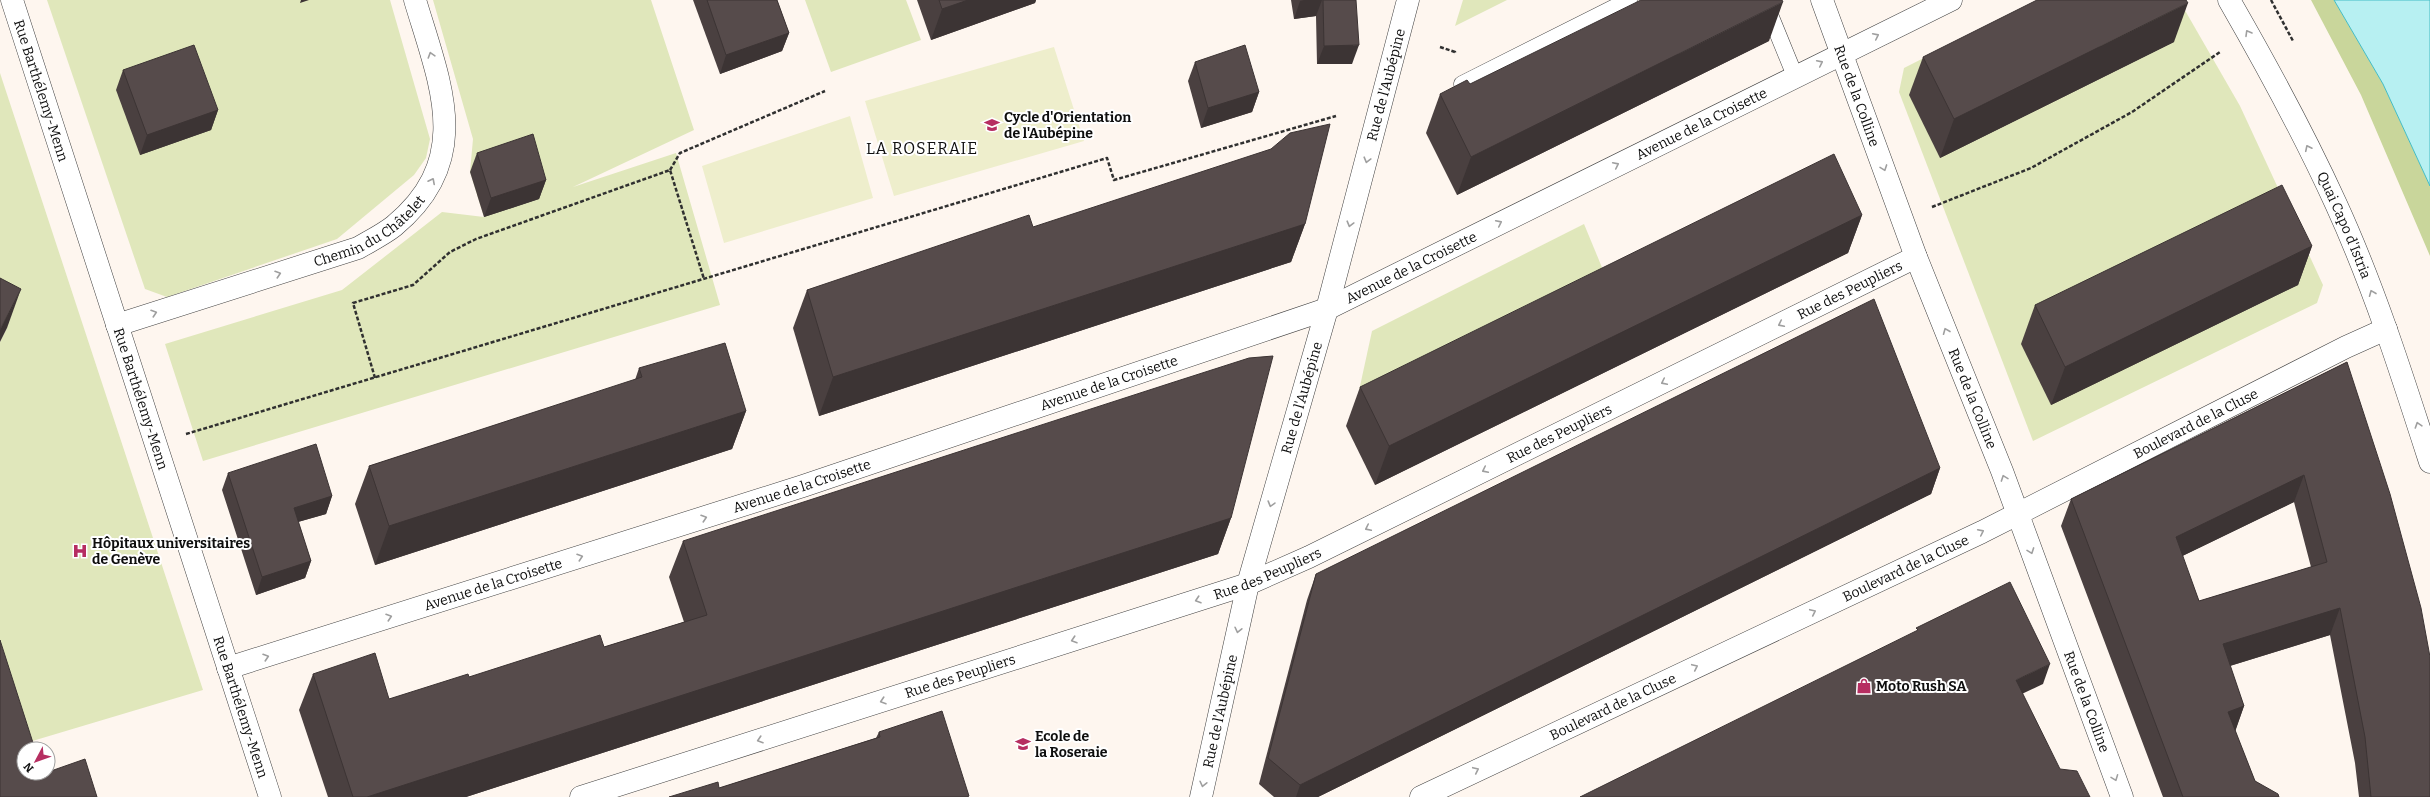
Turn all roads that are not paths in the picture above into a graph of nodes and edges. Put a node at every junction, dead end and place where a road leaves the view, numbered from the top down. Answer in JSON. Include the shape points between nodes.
{"nodes":[{"id":1,"x":12,"y":0,"type":"edge"},
{"id":2,"x":415,"y":0,"type":"edge"},
{"id":3,"x":1408,"y":0,"type":"edge"},
{"id":4,"x":1629,"y":0,"type":"edge"},
{"id":5,"x":1764,"y":0,"type":"edge"},
{"id":6,"x":1822,"y":0,"type":"edge"},
{"id":7,"x":1951,"y":0,"type":"edge"},
{"id":8,"x":2229,"y":0,"type":"edge"},
{"id":9,"x":1841,"y":53,"type":"junction"},
{"id":10,"x":1795,"y":76,"type":"junction"},
{"id":11,"x":1462,"y":84,"type":"edge"},
{"id":12,"x":1916,"y":258,"type":"junction"},
{"id":13,"x":1327,"y":309,"type":"junction"},
{"id":14,"x":117,"y":325,"type":"junction"},
{"id":15,"x":2386,"y":329,"type":"junction"},
{"id":16,"x":2430,"y":462,"type":"edge"},
{"id":17,"x":2017,"y":514,"type":"junction"},
{"id":18,"x":1248,"y":584,"type":"junction"},
{"id":19,"x":228,"y":668,"type":"junction"},
{"id":20,"x":1444,"y":792,"type":"edge"},
{"id":21,"x":270,"y":797,"type":"edge"},
{"id":22,"x":581,"y":797,"type":"edge"},
{"id":23,"x":1200,"y":797,"type":"edge"},
{"id":24,"x":1421,"y":797,"type":"edge"},
{"id":25,"x":2122,"y":797,"type":"edge"}],
"edges":[{"from":1,"to":14,"type":"street","name":"Rue Barthélemy-Menn"},
{"from":14,"to":2,"type":"street","name":"Chemin du Châtelet","one_way":true,"via":[[358,248],[394,226],[424,197],[441,163],[445,139],[443,101]]},
{"from":3,"to":13,"type":"street","name":"Rue de l'Aubépine","one_way":true},
{"from":4,"to":11,"type":"lane"},
{"from":5,"to":10,"type":"lane"},
{"from":6,"to":9,"type":"street","name":"Rue de la Colline"},
{"from":9,"to":7,"type":"street","name":"Avenue de la Croisette","one_way":true},
{"from":15,"to":8,"type":"street","name":"Quai Capo d'Istria","one_way":true,"via":[[2336,204],[2276,83]]},
{"from":10,"to":9,"type":"street","name":"Avenue de la Croisette","one_way":true},
{"from":9,"to":12,"type":"street","name":"Rue de la Colline","one_way":true},
{"from":13,"to":10,"type":"street","name":"Avenue de la Croisette","one_way":true},
{"from":17,"to":12,"type":"street","name":"Rue de la Colline","one_way":true},
{"from":12,"to":18,"type":"street","name":"Rue des Peupliers","one_way":true,"via":[[1309,557]]},
{"from":13,"to":18,"type":"street","name":"Rue de l'Aubépine","one_way":true},
{"from":19,"to":13,"type":"street","name":"Avenue de la Croisette","one_way":true,"via":[[803,486]]},
{"from":14,"to":19,"type":"street","name":"Rue Barthélemy-Menn"},
{"from":16,"to":15,"type":"street","name":"Quai Capo d'Istria","one_way":true},
{"from":15,"to":17,"type":"street","name":"Boulevard de la Cluse"},
{"from":20,"to":17,"type":"street","name":"Boulevard de la Cluse","one_way":true},
{"from":17,"to":25,"type":"street","name":"Rue de la Colline","one_way":true},
{"from":18,"to":22,"type":"street","name":"Rue des Peupliers","one_way":true},
{"from":18,"to":23,"type":"street","name":"Rue de l'Aubépine","one_way":true},
{"from":19,"to":21,"type":"street","name":"Rue Barthélemy-Menn"},
{"from":20,"to":24,"type":"street","name":"Boulevard de la Cluse"}]}
